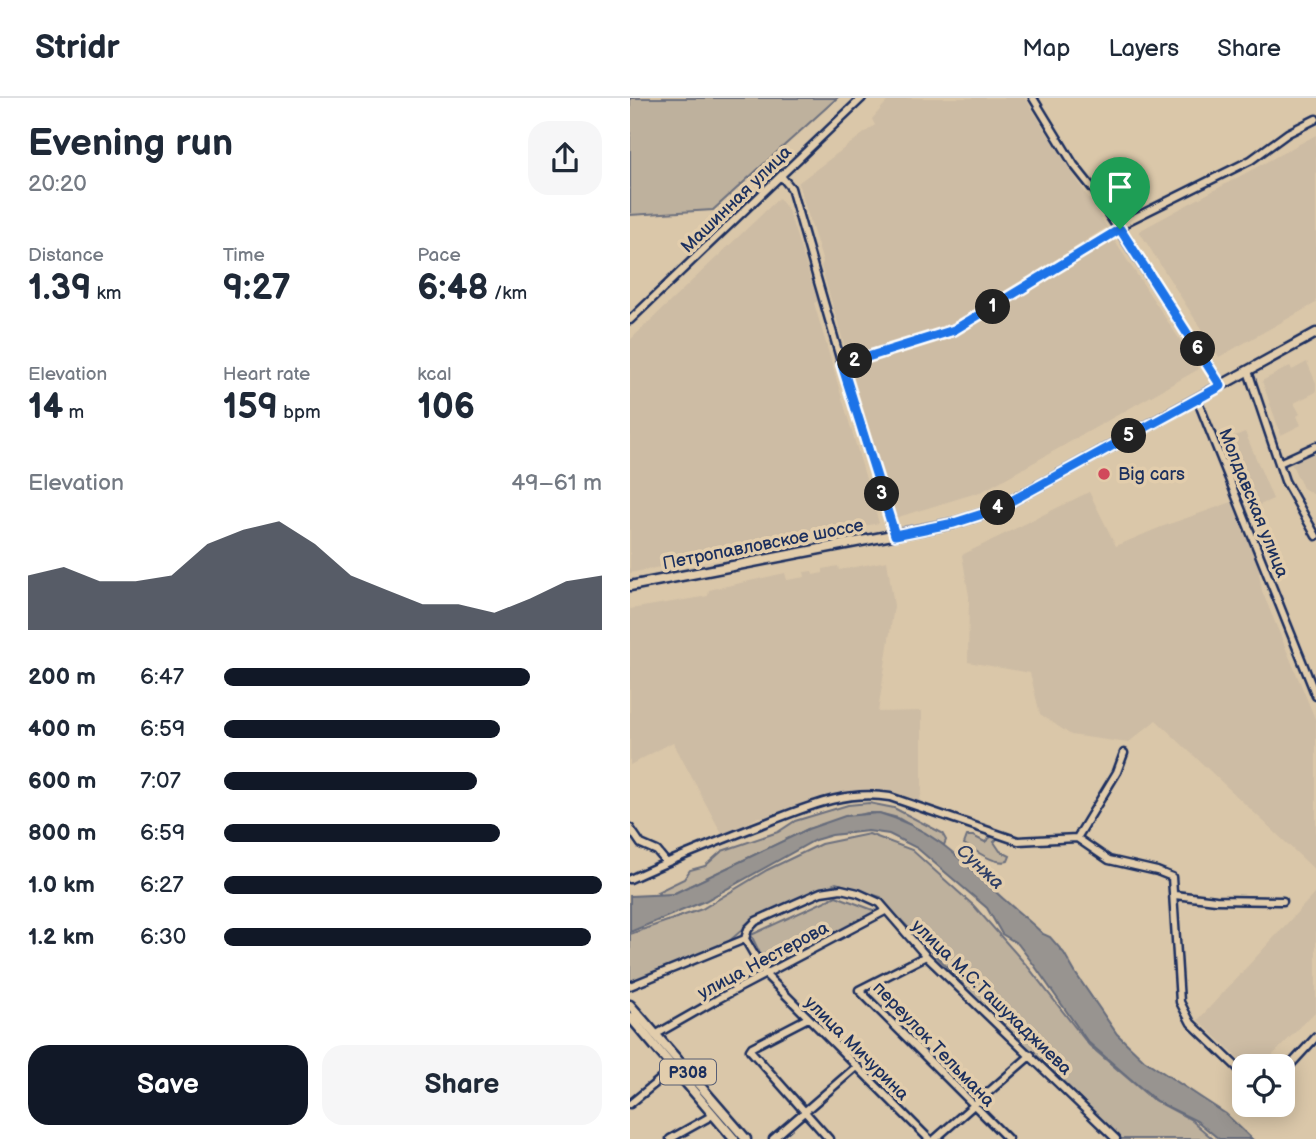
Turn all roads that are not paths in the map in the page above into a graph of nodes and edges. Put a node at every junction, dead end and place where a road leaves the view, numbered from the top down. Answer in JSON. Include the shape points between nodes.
{"nodes":[{"id":1,"x":862,"y":98,"type":"edge"},
{"id":2,"x":1033,"y":98,"type":"edge"},
{"id":3,"x":1316,"y":119,"type":"edge"},
{"id":4,"x":781,"y":176,"type":"junction"},
{"id":5,"x":1120,"y":229,"type":"junction"},
{"id":6,"x":630,"y":320,"type":"edge"},
{"id":7,"x":1316,"y":333,"type":"edge"},
{"id":8,"x":842,"y":365,"type":"junction"},
{"id":9,"x":1248,"y":371,"type":"junction"},
{"id":10,"x":1221,"y":386,"type":"junction"},
{"id":11,"x":1197,"y":399,"type":"junction"},
{"id":12,"x":1316,"y":446,"type":"edge"},
{"id":13,"x":1279,"y":463,"type":"junction"},
{"id":14,"x":895,"y":535,"type":"junction"},
{"id":15,"x":1316,"y":536,"type":"edge"},
{"id":16,"x":630,"y":586,"type":"edge"},
{"id":17,"x":1316,"y":696,"type":"edge"},
{"id":18,"x":1124,"y":753,"type":"dead end"},
{"id":19,"x":630,"y":828,"type":"edge"},
{"id":20,"x":1077,"y":838,"type":"junction"},
{"id":21,"x":666,"y":862,"type":"junction"},
{"id":22,"x":630,"y":879,"type":"edge"},
{"id":23,"x":1175,"y":895,"type":"junction"},
{"id":24,"x":1283,"y":901,"type":"dead end"},
{"id":25,"x":885,"y":911,"type":"junction"},
{"id":26,"x":745,"y":939,"type":"junction"},
{"id":27,"x":926,"y":956,"type":"junction"},
{"id":28,"x":766,"y":975,"type":"junction"},
{"id":29,"x":630,"y":986,"type":"edge"},
{"id":30,"x":630,"y":1005,"type":"edge"},
{"id":31,"x":630,"y":1017,"type":"edge"},
{"id":32,"x":808,"y":1018,"type":"junction"},
{"id":33,"x":655,"y":1035,"type":"junction"},
{"id":34,"x":1316,"y":1037,"type":"edge"},
{"id":35,"x":1031,"y":1055,"type":"junction"},
{"id":36,"x":1295,"y":1060,"type":"edge"},
{"id":37,"x":1232,"y":1062,"type":"edge"},
{"id":38,"x":856,"y":1067,"type":"junction"},
{"id":39,"x":674,"y":1068,"type":"junction"},
{"id":40,"x":630,"y":1104,"type":"edge"},
{"id":41,"x":973,"y":1105,"type":"junction"},
{"id":42,"x":805,"y":1110,"type":"junction"},
{"id":43,"x":713,"y":1115,"type":"junction"},
{"id":44,"x":732,"y":1138,"type":"edge"},
{"id":45,"x":670,"y":1139,"type":"edge"},
{"id":46,"x":746,"y":1139,"type":"edge"},
{"id":47,"x":773,"y":1139,"type":"edge"},
{"id":48,"x":830,"y":1139,"type":"edge"},
{"id":49,"x":932,"y":1139,"type":"edge"},
{"id":50,"x":1007,"y":1139,"type":"edge"},
{"id":51,"x":1116,"y":1139,"type":"edge"}],
"edges":[{"from":1,"to":4,"type":"street","name":"Машинная улица"},
{"from":2,"to":5,"type":"street"},
{"from":3,"to":5,"type":"street","via":[[1251,160],[1146,211]]},
{"from":4,"to":6,"type":"street","name":"Машинная улица"},
{"from":4,"to":8,"type":"street","via":[[791,188]]},
{"from":5,"to":8,"type":"street","via":[[954,330]]},
{"from":5,"to":10,"type":"street"},
{"from":7,"to":9,"type":"main road","name":"Петропавловское шоссе"},
{"from":8,"to":14,"type":"street"},
{"from":9,"to":10,"type":"main road","name":"Петропавловское шоссе"},
{"from":9,"to":13,"type":"street"},
{"from":10,"to":11,"type":"main road","name":"Петропавловское шоссе"},
{"from":11,"to":14,"type":"main road","name":"Петропавловское шоссе","via":[[995,510]]},
{"from":11,"to":17,"type":"street","name":"Молдавская улица"},
{"from":12,"to":13,"type":"street"},
{"from":13,"to":15,"type":"street"},
{"from":14,"to":16,"type":"main road","name":"Петропавловское шоссе"},
{"from":18,"to":20,"type":"street"},
{"from":19,"to":21,"type":"street","via":[[640,844],[657,851]]},
{"from":20,"to":21,"type":"street","via":[[1018,841],[890,797],[852,795],[821,801]]},
{"from":20,"to":23,"type":"street","via":[[1109,860],[1172,877]]},
{"from":21,"to":22,"type":"street"},
{"from":23,"to":24,"type":"street"},
{"from":23,"to":37,"type":"street","via":[[1181,1002],[1191,1023]]},
{"from":25,"to":26,"type":"street","name":"улица М.С.Ташухаджиева","via":[[880,903],[858,892],[821,892],[757,921]]},
{"from":25,"to":27,"type":"street","name":"улица М.С.Ташухаджиева"},
{"from":25,"to":28,"type":"street","name":"улица Нестерова"},
{"from":26,"to":28,"type":"street","name":"улица Мичурина"},
{"from":26,"to":29,"type":"street"},
{"from":27,"to":35,"type":"street","name":"улица М.С.Ташухаджиева"},
{"from":27,"to":41,"type":"street","name":"переулок Тельмана","via":[[859,990]]},
{"from":28,"to":32,"type":"street","name":"улица Мичурина"},
{"from":28,"to":33,"type":"street","name":"улица Нестерова"},
{"from":30,"to":33,"type":"main road","number":"P308"},
{"from":31,"to":39,"type":"main road","number":"P308"},
{"from":32,"to":38,"type":"street","name":"улица Мичурина"},
{"from":32,"to":42,"type":"street","via":[[750,1050]]},
{"from":33,"to":46,"type":"main road","number":"P308"},
{"from":34,"to":36,"type":"street"},
{"from":35,"to":41,"type":"street"},
{"from":35,"to":51,"type":"street","name":"улица М.С.Ташухаджиева"},
{"from":38,"to":42,"type":"street"},
{"from":38,"to":49,"type":"street","name":"улица Мичурина"},
{"from":39,"to":40,"type":"street"},
{"from":39,"to":43,"type":"main road","number":"P308"},
{"from":41,"to":49,"type":"street"},
{"from":41,"to":50,"type":"street","name":"переулок Тельмана"},
{"from":42,"to":47,"type":"street"},
{"from":42,"to":48,"type":"street"},
{"from":43,"to":44,"type":"main road","number":"P308"},
{"from":43,"to":45,"type":"street"}]}
